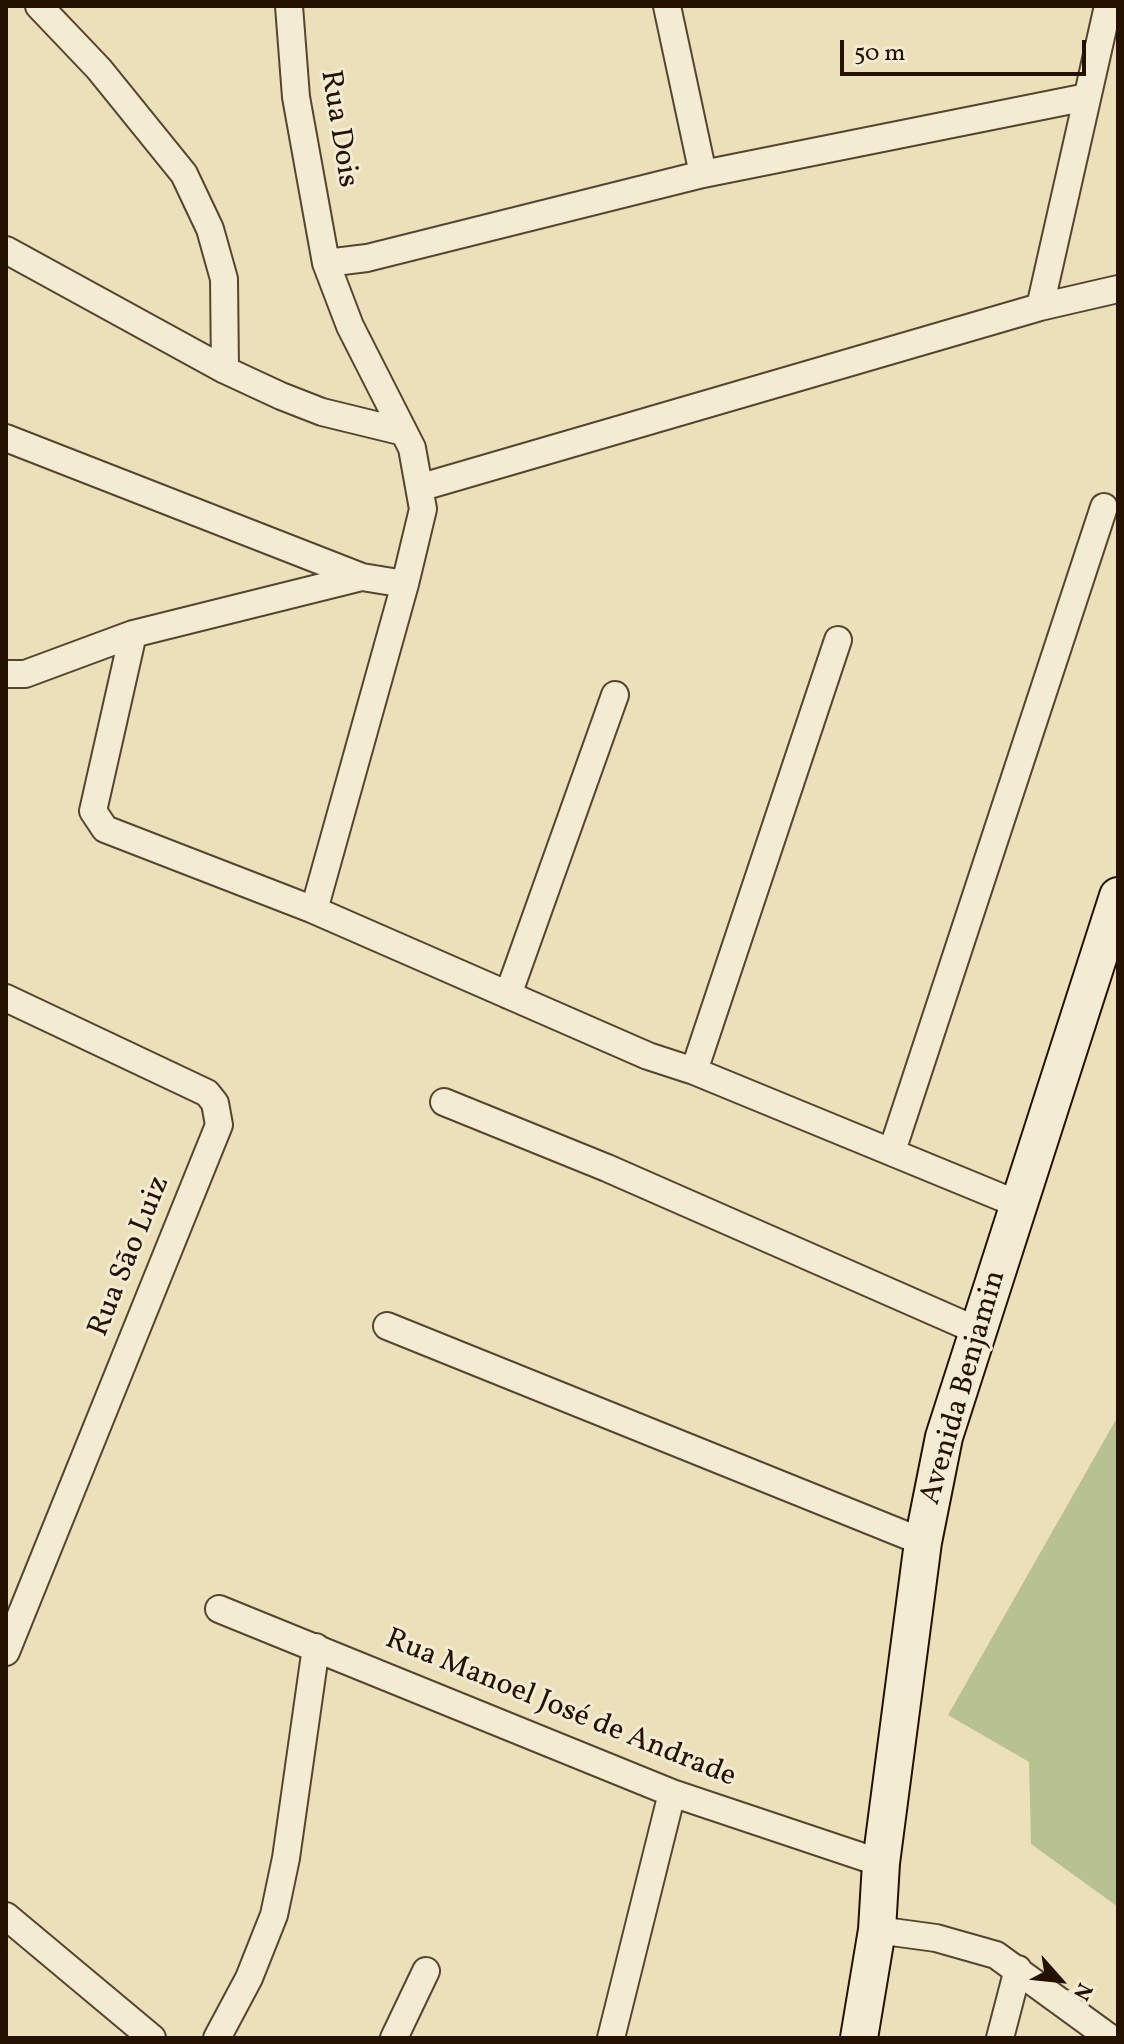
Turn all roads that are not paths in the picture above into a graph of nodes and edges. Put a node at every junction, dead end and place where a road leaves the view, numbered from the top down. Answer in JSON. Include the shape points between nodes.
{"nodes":[{"id":1,"x":39,"y":6,"type":"edge"},
{"id":2,"x":289,"y":6,"type":"edge"},
{"id":3,"x":667,"y":6,"type":"edge"},
{"id":4,"x":1108,"y":6,"type":"edge"},
{"id":5,"x":1087,"y":97,"type":"junction"},
{"id":6,"x":703,"y":174,"type":"junction"},
{"id":7,"x":6,"y":250,"type":"edge"},
{"id":8,"x":326,"y":263,"type":"junction"},
{"id":9,"x":1118,"y":289,"type":"edge"},
{"id":10,"x":1040,"y":307,"type":"junction"},
{"id":11,"x":225,"y":370,"type":"junction"},
{"id":12,"x":404,"y":432,"type":"junction"},
{"id":13,"x":6,"y":438,"type":"edge"},
{"id":14,"x":422,"y":487,"type":"junction"},
{"id":15,"x":1104,"y":507,"type":"dead end"},
{"id":16,"x":362,"y":577,"type":"junction"},
{"id":17,"x":405,"y":584,"type":"junction"},
{"id":18,"x":133,"y":634,"type":"junction"},
{"id":19,"x":838,"y":640,"type":"dead end"},
{"id":20,"x":6,"y":674,"type":"edge"},
{"id":21,"x":615,"y":695,"type":"dead end"},
{"id":22,"x":1118,"y":896,"type":"edge"},
{"id":23,"x":314,"y":910,"type":"junction"},
{"id":24,"x":508,"y":995,"type":"junction"},
{"id":25,"x":6,"y":998,"type":"edge"},
{"id":26,"x":694,"y":1071,"type":"junction"},
{"id":27,"x":444,"y":1102,"type":"dead end"},
{"id":28,"x":892,"y":1151,"type":"junction"},
{"id":29,"x":1020,"y":1205,"type":"junction"},
{"id":30,"x":387,"y":1326,"type":"dead end"},
{"id":31,"x":976,"y":1330,"type":"junction"},
{"id":32,"x":923,"y":1542,"type":"junction"},
{"id":33,"x":219,"y":1609,"type":"dead end"},
{"id":34,"x":316,"y":1647,"type":"junction"},
{"id":35,"x":6,"y":1652,"type":"edge"},
{"id":36,"x":672,"y":1793,"type":"junction"},
{"id":37,"x":881,"y":1863,"type":"junction"},
{"id":38,"x":6,"y":1916,"type":"edge"},
{"id":39,"x":877,"y":1930,"type":"junction"},
{"id":40,"x":1018,"y":1969,"type":"junction"},
{"id":41,"x":426,"y":1971,"type":"dead end"},
{"id":42,"x":152,"y":2038,"type":"edge"},
{"id":43,"x":217,"y":2038,"type":"edge"},
{"id":44,"x":394,"y":2038,"type":"edge"},
{"id":45,"x":611,"y":2038,"type":"edge"},
{"id":46,"x":859,"y":2038,"type":"edge"},
{"id":47,"x":1000,"y":2038,"type":"edge"},
{"id":48,"x":1110,"y":2038,"type":"edge"}],
"edges":[{"from":1,"to":11,"type":"street","via":[[99,69],[184,174],[210,229],[224,279]]},
{"from":2,"to":8,"type":"street","name":"Rua Dois","via":[[296,97]]},
{"from":3,"to":6,"type":"street"},
{"from":4,"to":5,"type":"street"},
{"from":5,"to":6,"type":"street"},
{"from":5,"to":10,"type":"street"},
{"from":6,"to":8,"type":"street","via":[[367,258]]},
{"from":7,"to":11,"type":"street"},
{"from":8,"to":12,"type":"street","name":"Rua Dois","via":[[350,326]]},
{"from":9,"to":10,"type":"street"},
{"from":10,"to":14,"type":"street"},
{"from":11,"to":12,"type":"street","via":[[322,412]]},
{"from":12,"to":14,"type":"street","name":"Rua Dois"},
{"from":13,"to":16,"type":"street"},
{"from":14,"to":17,"type":"street","via":[[423,509]]},
{"from":15,"to":28,"type":"street"},
{"from":16,"to":17,"type":"street"},
{"from":16,"to":18,"type":"street"},
{"from":17,"to":23,"type":"street"},
{"from":18,"to":20,"type":"street","via":[[25,674]]},
{"from":18,"to":23,"type":"street","via":[[93,811],[98,821],[105,829]]},
{"from":19,"to":26,"type":"street"},
{"from":21,"to":24,"type":"street"},
{"from":22,"to":29,"type":"street","name":"Avenida Benjamin"},
{"from":23,"to":24,"type":"street"},
{"from":24,"to":26,"type":"street"},
{"from":25,"to":35,"type":"street","name":"Rua São Luiz","via":[[207,1093],[219,1125]]},
{"from":26,"to":28,"type":"street"},
{"from":27,"to":31,"type":"street"},
{"from":28,"to":29,"type":"street"},
{"from":29,"to":31,"type":"street","name":"Avenida Benjamin"},
{"from":30,"to":32,"type":"street"},
{"from":31,"to":32,"type":"street","name":"Avenida Benjamin","via":[[944,1437]]},
{"from":32,"to":37,"type":"street","name":"Avenida Benjamin"},
{"from":33,"to":34,"type":"street","name":"Rua Manoel José de Andrade"},
{"from":34,"to":36,"type":"street","name":"Rua Manoel José de Andrade"},
{"from":34,"to":43,"type":"street","via":[[274,1915]]},
{"from":36,"to":37,"type":"street","name":"Rua Manoel José de Andrade"},
{"from":36,"to":45,"type":"street"},
{"from":37,"to":39,"type":"street","name":"Avenida Benjamin"},
{"from":38,"to":42,"type":"street"},
{"from":39,"to":40,"type":"street","via":[[972,1947]]},
{"from":39,"to":46,"type":"street","name":"Avenida Benjamin"},
{"from":40,"to":47,"type":"street"},
{"from":40,"to":48,"type":"street"},
{"from":41,"to":44,"type":"street"}]}
